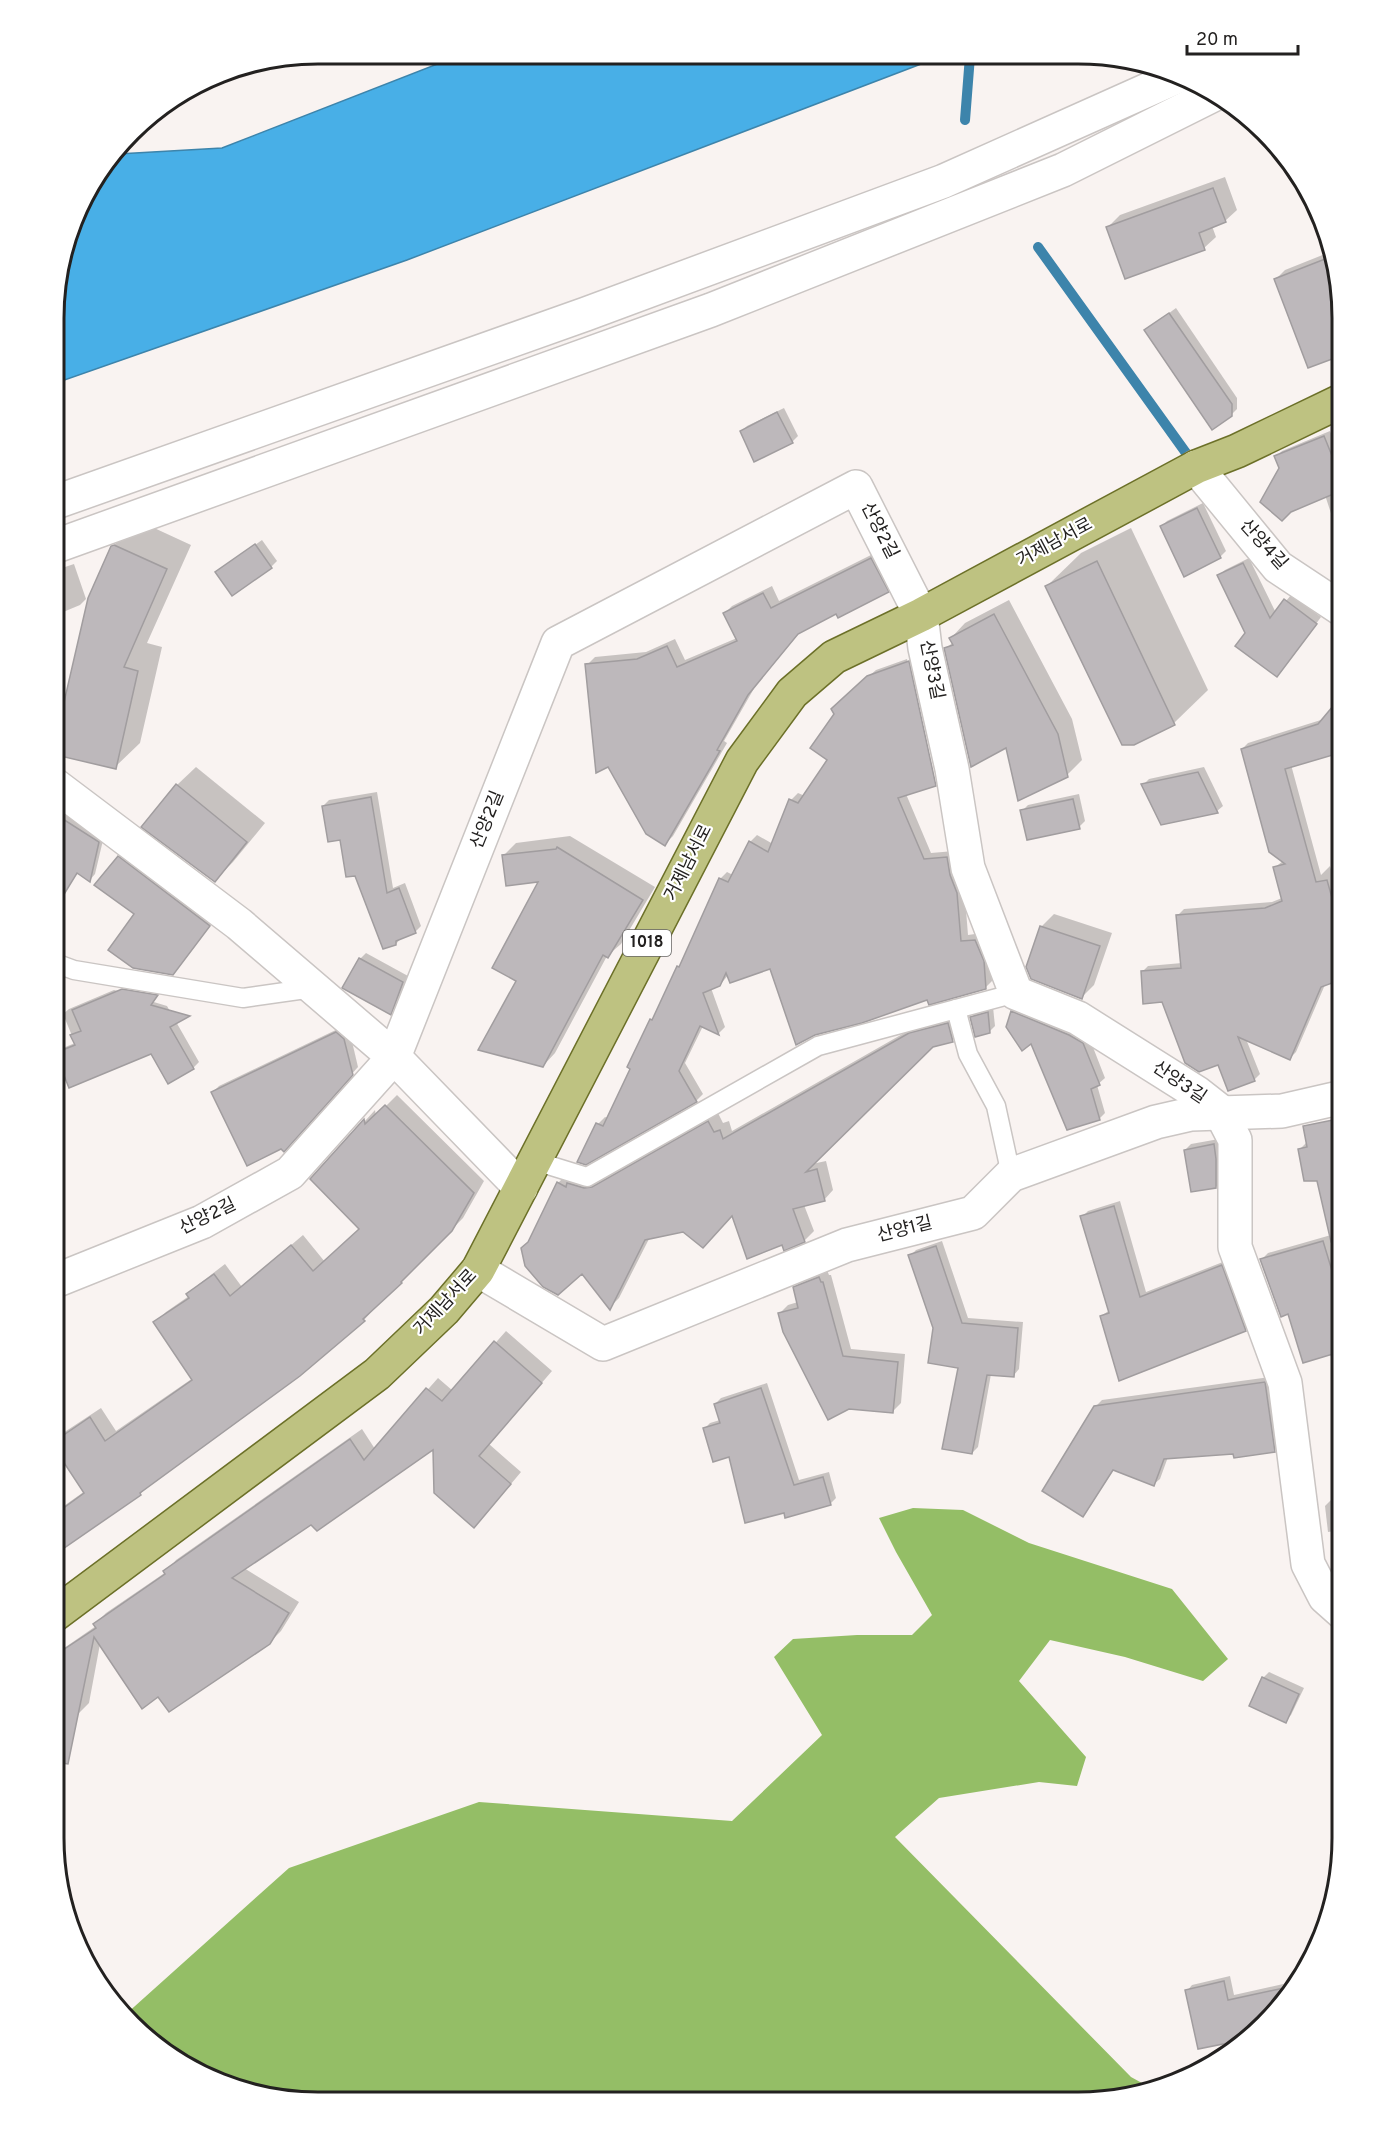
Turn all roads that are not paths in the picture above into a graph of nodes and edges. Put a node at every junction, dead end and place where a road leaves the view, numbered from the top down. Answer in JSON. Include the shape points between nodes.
{"nodes":[{"id":1,"x":1168,"y":81,"type":"edge"},
{"id":2,"x":1206,"y":98,"type":"edge"},
{"id":3,"x":1332,"y":405,"type":"edge"},
{"id":4,"x":1196,"y":467,"type":"junction"},
{"id":5,"x":64,"y":499,"type":"edge"},
{"id":6,"x":64,"y":543,"type":"edge"},
{"id":7,"x":1332,"y":603,"type":"edge"},
{"id":8,"x":921,"y":615,"type":"junction"},
{"id":9,"x":64,"y":792,"type":"edge"},
{"id":10,"x":64,"y":966,"type":"edge"},
{"id":11,"x":314,"y":988,"type":"junction"},
{"id":12,"x":1016,"y":993,"type":"junction"},
{"id":13,"x":956,"y":1009,"type":"junction"},
{"id":14,"x":394,"y":1057,"type":"junction"},
{"id":15,"x":1332,"y":1100,"type":"edge"},
{"id":16,"x":1220,"y":1112,"type":"junction"},
{"id":17,"x":528,"y":1175,"type":"junction"},
{"id":18,"x":1011,"y":1175,"type":"junction"},
{"id":19,"x":478,"y":1270,"type":"junction"},
{"id":20,"x":64,"y":1277,"type":"edge"},
{"id":21,"x":1332,"y":1604,"type":"edge"},
{"id":22,"x":64,"y":1608,"type":"edge"}],
"edges":[{"from":1,"to":5,"type":"street","via":[[944,181],[574,318]]},
{"from":2,"to":6,"type":"street","via":[[1063,170],[711,310]]},
{"from":3,"to":4,"type":"main road","name":"거제남서로","number":"1018"},
{"from":4,"to":7,"type":"street","name":"산양4길","via":[[1278,567]]},
{"from":4,"to":8,"type":"main road","name":"거제남서로","number":"1018"},
{"from":8,"to":12,"type":"street","name":"산양3길","via":[[924,648],[952,769],[968,867]]},
{"from":8,"to":14,"type":"street","name":"산양2길","via":[[856,487],[558,643]]},
{"from":8,"to":17,"type":"main road","name":"거제남서로","number":"1018","via":[[834,657],[792,693],[742,761]]},
{"from":9,"to":11,"type":"street","via":[[239,924]]},
{"from":10,"to":11,"type":"lane","via":[[243,998]]},
{"from":11,"to":14,"type":"street"},
{"from":12,"to":13,"type":"lane"},
{"from":12,"to":16,"type":"street","name":"산양3길","via":[[1078,1018],[1197,1093]]},
{"from":13,"to":17,"type":"lane","via":[[818,1046],[587,1177]]},
{"from":13,"to":18,"type":"lane","via":[[968,1054],[996,1106]]},
{"from":14,"to":17,"type":"street"},
{"from":14,"to":20,"type":"street","name":"산양2길","via":[[290,1173],[202,1222]]},
{"from":15,"to":16,"type":"street","name":"산양1길","via":[[1282,1111]]},
{"from":16,"to":18,"type":"street","name":"산양1길","via":[[1191,1113],[1156,1122]]},
{"from":16,"to":21,"type":"street","name":"산양3길","via":[[1236,1140],[1235,1247],[1285,1383],[1308,1564]]},
{"from":17,"to":19,"type":"main road","name":"거제남서로","number":"1018"},
{"from":18,"to":19,"type":"street","name":"산양1길","via":[[973,1213],[847,1245],[603,1344]]},
{"from":19,"to":22,"type":"main road","name":"거제남서로","number":"1018","via":[[444,1310],[377,1374]]}]}
